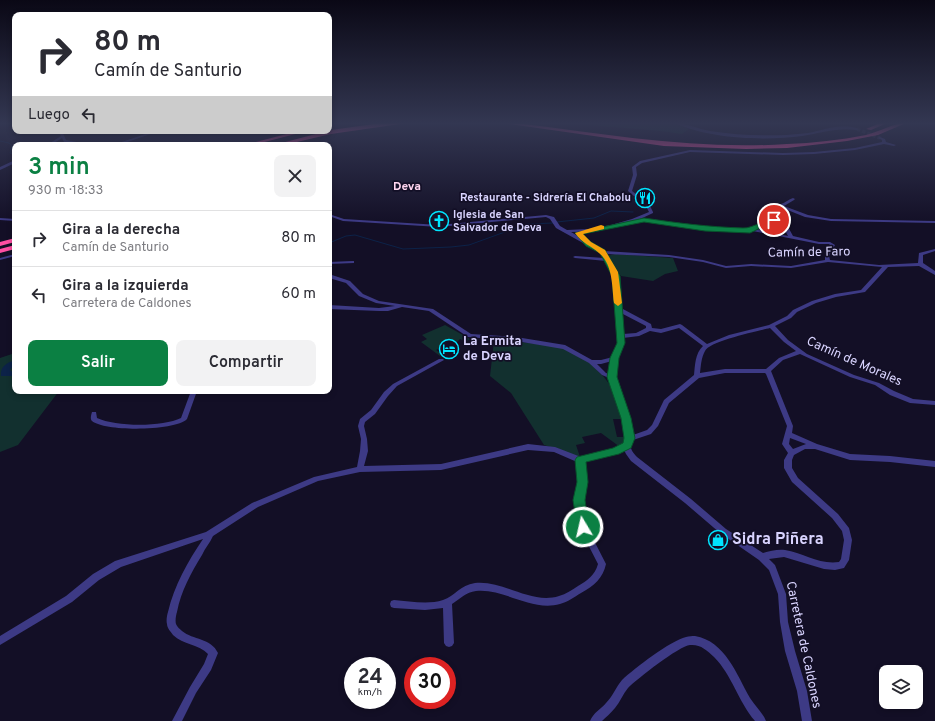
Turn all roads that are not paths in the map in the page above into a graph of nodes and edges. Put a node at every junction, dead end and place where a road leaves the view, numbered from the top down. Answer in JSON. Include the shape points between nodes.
{"nodes":[{"id":1,"x":664,"y":157,"type":"edge"},
{"id":2,"x":12,"y":163,"type":"edge"},
{"id":3,"x":0,"y":169,"type":"edge"},
{"id":4,"x":793,"y":199,"type":"dead end"},
{"id":5,"x":648,"y":204,"type":"junction"},
{"id":6,"x":781,"y":206,"type":"junction"},
{"id":7,"x":332,"y":216,"type":"edge"},
{"id":8,"x":0,"y":219,"type":"edge"},
{"id":9,"x":12,"y":220,"type":"edge"},
{"id":10,"x":652,"y":220,"type":"junction"},
{"id":11,"x":773,"y":220,"type":"junction"},
{"id":12,"x":935,"y":222,"type":"edge"},
{"id":13,"x":613,"y":225,"type":"junction"},
{"id":14,"x":754,"y":230,"type":"junction"},
{"id":15,"x":568,"y":231,"type":"junction"},
{"id":16,"x":580,"y":231,"type":"junction"},
{"id":17,"x":790,"y":236,"type":"junction"},
{"id":18,"x":12,"y":241,"type":"edge"},
{"id":19,"x":0,"y":244,"type":"edge"},
{"id":20,"x":589,"y":244,"type":"junction"},
{"id":21,"x":12,"y":248,"type":"edge"},
{"id":22,"x":600,"y":250,"type":"junction"},
{"id":23,"x":935,"y":250,"type":"edge"},
{"id":24,"x":0,"y":251,"type":"edge"},
{"id":25,"x":12,"y":256,"type":"edge"},
{"id":26,"x":575,"y":257,"type":"dead end"},
{"id":27,"x":0,"y":259,"type":"edge"},
{"id":28,"x":607,"y":260,"type":"junction"},
{"id":29,"x":828,"y":261,"type":"junction"},
{"id":30,"x":352,"y":262,"type":"dead end"},
{"id":31,"x":332,"y":263,"type":"edge"},
{"id":32,"x":920,"y":264,"type":"junction"},
{"id":33,"x":886,"y":266,"type":"junction"},
{"id":34,"x":935,"y":273,"type":"edge"},
{"id":35,"x":332,"y":277,"type":"edge"},
{"id":36,"x":402,"y":305,"type":"junction"},
{"id":37,"x":332,"y":307,"type":"edge"},
{"id":38,"x":618,"y":309,"type":"junction"},
{"id":39,"x":771,"y":326,"type":"junction"},
{"id":40,"x":648,"y":329,"type":"junction"},
{"id":41,"x":620,"y":336,"type":"junction"},
{"id":42,"x":706,"y":346,"type":"junction"},
{"id":43,"x":800,"y":352,"type":"junction"},
{"id":44,"x":615,"y":358,"type":"junction"},
{"id":45,"x":440,"y":360,"type":"dead end"},
{"id":46,"x":591,"y":362,"type":"junction"},
{"id":47,"x":767,"y":371,"type":"junction"},
{"id":48,"x":697,"y":376,"type":"junction"},
{"id":49,"x":612,"y":377,"type":"junction"},
{"id":50,"x":193,"y":394,"type":"edge"},
{"id":51,"x":935,"y":403,"type":"edge"},
{"id":52,"x":94,"y":414,"type":"dead end"},
{"id":53,"x":788,"y":434,"type":"junction"},
{"id":54,"x":628,"y":442,"type":"junction"},
{"id":55,"x":815,"y":446,"type":"junction"},
{"id":56,"x":792,"y":453,"type":"junction"},
{"id":57,"x":581,"y":460,"type":"junction"},
{"id":58,"x":935,"y":464,"type":"edge"},
{"id":59,"x":360,"y":469,"type":"junction"},
{"id":60,"x":209,"y":534,"type":"junction"},
{"id":61,"x":762,"y":557,"type":"junction"},
{"id":62,"x":448,"y":602,"type":"junction"},
{"id":63,"x":394,"y":604,"type":"dead end"},
{"id":64,"x":0,"y":641,"type":"edge"},
{"id":65,"x":449,"y":643,"type":"dead end"},
{"id":66,"x":177,"y":721,"type":"edge"},
{"id":67,"x":595,"y":721,"type":"edge"},
{"id":68,"x":761,"y":721,"type":"edge"},
{"id":69,"x":807,"y":721,"type":"edge"}],
"edges":[{"from":1,"to":5,"type":"street","via":[[640,162],[634,167],[635,175],[630,191]]},
{"from":2,"to":3,"type":"street"},
{"from":4,"to":6,"type":"street"},
{"from":5,"to":10,"type":"street","via":[[655,212]]},
{"from":5,"to":13,"type":"street","via":[[652,211],[650,213],[632,221]]},
{"from":6,"to":11,"type":"street","via":[[767,208]]},
{"from":6,"to":12,"type":"street","via":[[821,219]]},
{"from":7,"to":15,"type":"street","via":[[343,220],[439,226],[543,216],[552,218],[556,225]]},
{"from":8,"to":9,"type":"street"},
{"from":10,"to":13,"type":"street"},
{"from":10,"to":14,"type":"street","via":[[705,229]]},
{"from":11,"to":14,"type":"street"},
{"from":11,"to":17,"type":"street","via":[[785,226]]},
{"from":13,"to":16,"type":"street"},
{"from":14,"to":17,"type":"street"},
{"from":15,"to":16,"type":"street"},
{"from":15,"to":20,"type":"street"},
{"from":16,"to":20,"type":"street","via":[[579,235]]},
{"from":17,"to":29,"type":"street","via":[[813,242],[831,243]]},
{"from":18,"to":19,"type":"highway"},
{"from":20,"to":22,"type":"street"},
{"from":21,"to":24,"type":"highway"},
{"from":22,"to":28,"type":"street","name":"Carretera de Caldones"},
{"from":22,"to":29,"type":"street","name":"Camín de Faro","via":[[670,256],[726,267],[791,267]]},
{"from":23,"to":32,"type":"street","via":[[921,254]]},
{"from":25,"to":27,"type":"street"},
{"from":26,"to":28,"type":"street"},
{"from":28,"to":38,"type":"street","name":"Carretera de Caldones","via":[[616,276]]},
{"from":29,"to":33,"type":"street","name":"Camín de Faro"},
{"from":30,"to":31,"type":"street"},
{"from":32,"to":33,"type":"street","name":"Camín de Faro"},
{"from":32,"to":34,"type":"street"},
{"from":33,"to":39,"type":"street","via":[[863,291],[814,302]]},
{"from":35,"to":36,"type":"street","via":[[352,284],[367,298]]},
{"from":36,"to":37,"type":"street","via":[[382,310]]},
{"from":36,"to":46,"type":"street","via":[[431,310],[474,337],[556,344]]},
{"from":38,"to":40,"type":"street","via":[[649,325]]},
{"from":38,"to":41,"type":"street","name":"Carretera de Caldones"},
{"from":39,"to":42,"type":"street","via":[[731,336]]},
{"from":39,"to":43,"type":"street","name":"Camín de Morales"},
{"from":40,"to":41,"type":"street","via":[[637,336]]},
{"from":40,"to":42,"type":"street","via":[[661,331],[680,326]]},
{"from":41,"to":44,"type":"street","name":"Carretera de Caldones","via":[[620,349]]},
{"from":42,"to":48,"type":"street","via":[[702,350]]},
{"from":43,"to":47,"type":"street","via":[[781,359]]},
{"from":43,"to":51,"type":"street","name":"Camín de Morales","via":[[912,401]]},
{"from":44,"to":46,"type":"street"},
{"from":44,"to":49,"type":"street","name":"Carretera de Caldones"},
{"from":45,"to":59,"type":"street","via":[[395,385],[373,412],[362,421],[364,451]]},
{"from":46,"to":49,"type":"street","via":[[604,374]]},
{"from":47,"to":48,"type":"street","via":[[725,371]]},
{"from":47,"to":53,"type":"street","via":[[790,426]]},
{"from":48,"to":54,"type":"street","via":[[666,402],[655,426],[649,432]]},
{"from":49,"to":54,"type":"street","name":"Carretera de Caldones","via":[[626,418]]},
{"from":50,"to":52,"type":"street","via":[[184,419],[174,424],[123,426],[98,422],[94,419]]},
{"from":53,"to":55,"type":"street"},
{"from":53,"to":56,"type":"street","via":[[784,444]]},
{"from":54,"to":57,"type":"street","via":[[616,451]]},
{"from":54,"to":61,"type":"street","name":"Carretera de Caldones","via":[[628,452],[634,459],[723,531]]},
{"from":55,"to":56,"type":"street","via":[[804,447]]},
{"from":55,"to":58,"type":"street","via":[[850,457]]},
{"from":56,"to":61,"type":"street","via":[[788,460],[788,468],[794,480],[835,516],[846,530],[848,540],[845,560],[841,565],[835,566],[784,553]]},
{"from":57,"to":59,"type":"street","via":[[555,450],[528,447],[441,467]]},
{"from":57,"to":62,"type":"street","via":[[582,482],[579,500],[583,527],[602,564],[594,580],[556,601],[546,602],[480,587],[467,589]]},
{"from":59,"to":60,"type":"street","via":[[317,479],[289,490],[255,505]]},
{"from":60,"to":64,"type":"street","via":[[118,564],[96,577],[62,604]]},
{"from":60,"to":66,"type":"street","via":[[174,606],[171,624],[179,636],[208,647],[213,653],[208,667]]},
{"from":61,"to":69,"type":"street","name":"Carretera de Caldones","via":[[772,568],[782,594],[789,644]]},
{"from":62,"to":63,"type":"street","via":[[427,606]]},
{"from":62,"to":65,"type":"street"},
{"from":67,"to":68,"type":"street","via":[[610,707],[626,683],[677,645],[695,640],[709,646],[720,657],[736,680],[745,700]]}]}
